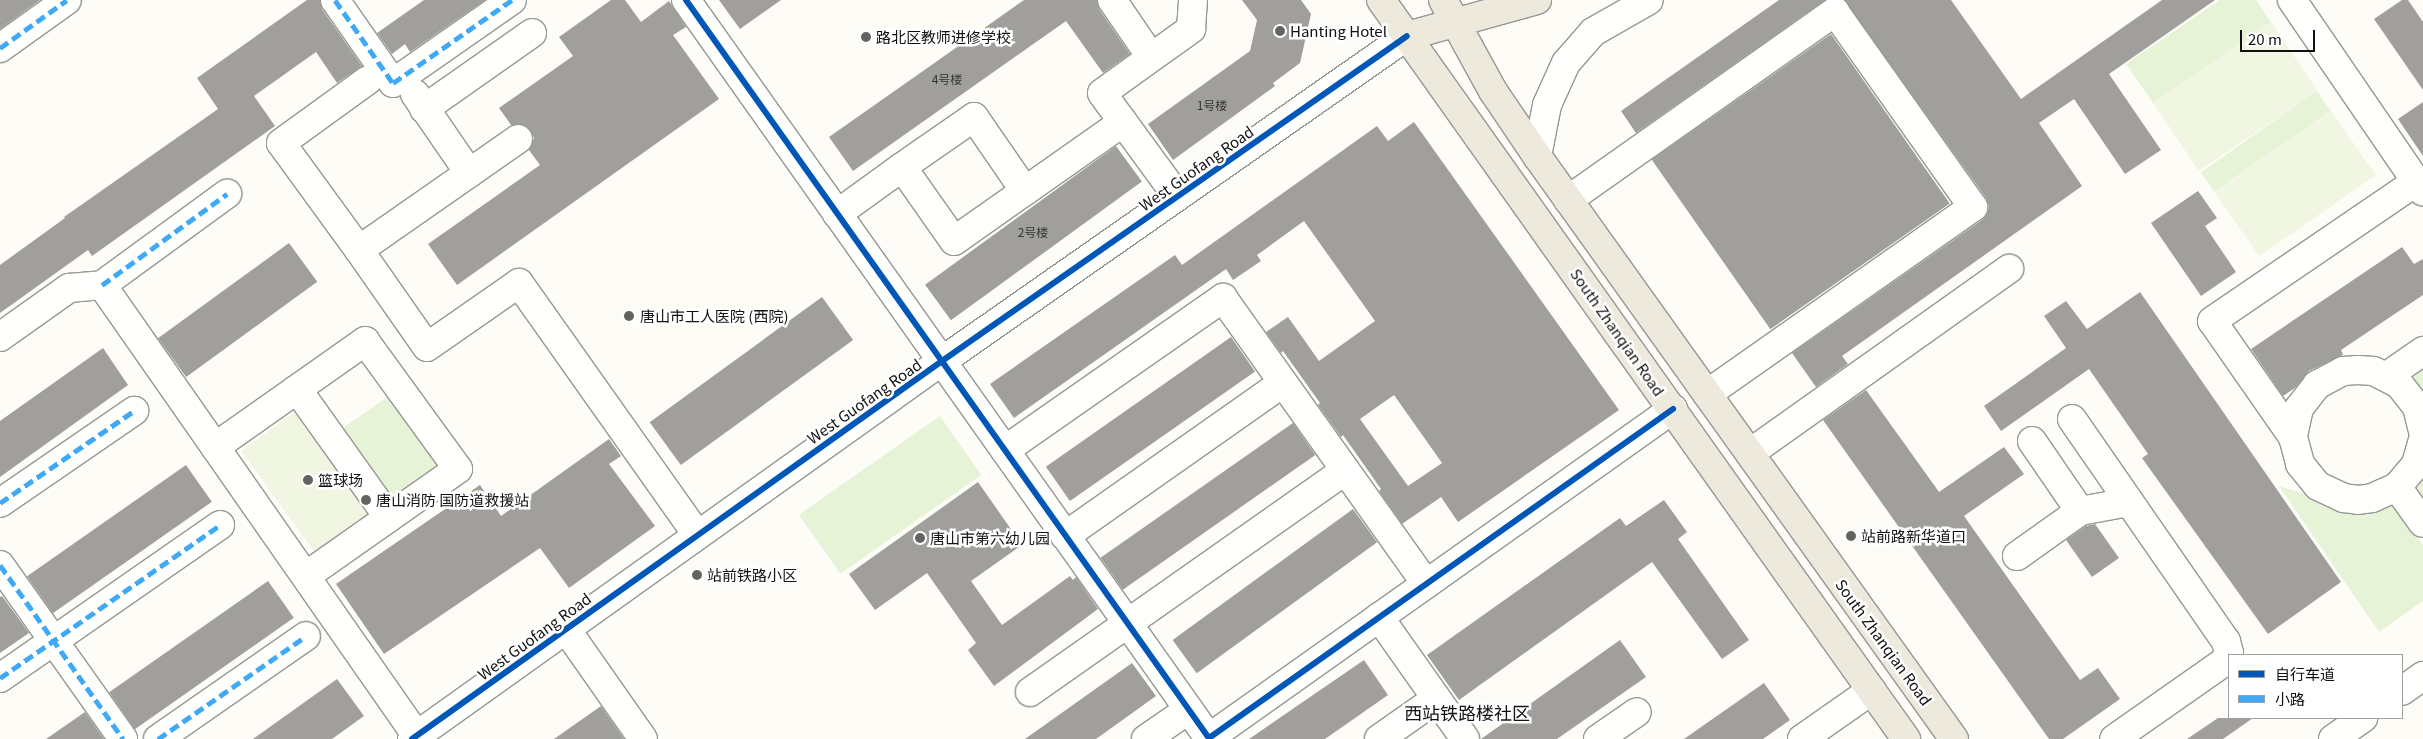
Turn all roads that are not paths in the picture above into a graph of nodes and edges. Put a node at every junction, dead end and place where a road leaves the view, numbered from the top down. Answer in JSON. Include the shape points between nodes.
{"nodes":[{"id":1,"x":67,"y":0,"type":"edge"},
{"id":2,"x":335,"y":0,"type":"edge"},
{"id":3,"x":512,"y":0,"type":"edge"},
{"id":4,"x":686,"y":0,"type":"edge"},
{"id":5,"x":1112,"y":0,"type":"edge"},
{"id":6,"x":1193,"y":0,"type":"edge"},
{"id":7,"x":1381,"y":0,"type":"edge"},
{"id":8,"x":1436,"y":0,"type":"edge"},
{"id":9,"x":1537,"y":0,"type":"edge"},
{"id":10,"x":1649,"y":0,"type":"edge"},
{"id":11,"x":2292,"y":0,"type":"edge"},
{"id":12,"x":1449,"y":11,"type":"edge"},
{"id":13,"x":532,"y":33,"type":"dead end"},
{"id":14,"x":1407,"y":36,"type":"junction"},
{"id":15,"x":0,"y":48,"type":"edge"},
{"id":16,"x":1152,"y":57,"type":"junction"},
{"id":17,"x":403,"y":77,"type":"junction"},
{"id":18,"x":368,"y":80,"type":"dead end"},
{"id":19,"x":424,"y":109,"type":"junction"},
{"id":20,"x":1123,"y":122,"type":"junction"},
{"id":21,"x":518,"y":139,"type":"dead end"},
{"id":22,"x":1537,"y":156,"type":"junction"},
{"id":23,"x":902,"y":167,"type":"junction"},
{"id":24,"x":469,"y":173,"type":"junction"},
{"id":25,"x":2420,"y":186,"type":"edge"},
{"id":26,"x":1025,"y":191,"type":"junction"},
{"id":27,"x":227,"y":194,"type":"dead end"},
{"id":28,"x":1177,"y":196,"type":"junction"},
{"id":29,"x":1568,"y":200,"type":"junction"},
{"id":30,"x":838,"y":214,"type":"junction"},
{"id":31,"x":359,"y":250,"type":"junction"},
{"id":32,"x":2009,"y":269,"type":"dead end"},
{"id":33,"x":102,"y":284,"type":"junction"},
{"id":34,"x":0,"y":337,"type":"edge"},
{"id":35,"x":2423,"y":351,"type":"edge"},
{"id":36,"x":942,"y":361,"type":"junction"},
{"id":37,"x":2387,"y":376,"type":"junction"},
{"id":38,"x":1283,"y":383,"type":"junction"},
{"id":39,"x":297,"y":389,"type":"junction"},
{"id":40,"x":1707,"y":394,"type":"junction"},
{"id":41,"x":1673,"y":409,"type":"junction"},
{"id":42,"x":134,"y":411,"type":"dead end"},
{"id":43,"x":2072,"y":419,"type":"dead end"},
{"id":44,"x":2423,"y":431,"type":"edge"},
{"id":45,"x":2293,"y":437,"type":"junction"},
{"id":46,"x":2423,"y":439,"type":"edge"},
{"id":47,"x":2032,"y":441,"type":"dead end"},
{"id":48,"x":215,"y":447,"type":"junction"},
{"id":49,"x":1005,"y":450,"type":"junction"},
{"id":50,"x":1750,"y":453,"type":"junction"},
{"id":51,"x":1346,"y":471,"type":"junction"},
{"id":52,"x":2398,"y":486,"type":"junction"},
{"id":53,"x":2129,"y":502,"type":"junction"},
{"id":54,"x":0,"y":503,"type":"edge"},
{"id":55,"x":2080,"y":511,"type":"junction"},
{"id":56,"x":389,"y":518,"type":"junction"},
{"id":57,"x":2423,"y":523,"type":"edge"},
{"id":58,"x":220,"y":525,"type":"dead end"},
{"id":59,"x":697,"y":534,"type":"junction"},
{"id":60,"x":1065,"y":536,"type":"junction"},
{"id":61,"x":2017,"y":556,"type":"dead end"},
{"id":62,"x":0,"y":565,"type":"edge"},
{"id":63,"x":306,"y":576,"type":"junction"},
{"id":64,"x":1426,"y":584,"type":"junction"},
{"id":65,"x":1379,"y":617,"type":"junction"},
{"id":66,"x":1128,"y":624,"type":"junction"},
{"id":67,"x":566,"y":629,"type":"junction"},
{"id":68,"x":306,"y":636,"type":"dead end"},
{"id":69,"x":54,"y":641,"type":"junction"},
{"id":70,"x":2229,"y":654,"type":"edge"},
{"id":71,"x":2228,"y":656,"type":"edge"},
{"id":72,"x":2423,"y":676,"type":"edge"},
{"id":73,"x":0,"y":678,"type":"edge"},
{"id":74,"x":1872,"y":690,"type":"junction"},
{"id":75,"x":2403,"y":690,"type":"edge"},
{"id":76,"x":1030,"y":692,"type":"dead end"},
{"id":77,"x":1436,"y":699,"type":"junction"},
{"id":78,"x":1188,"y":710,"type":"junction"},
{"id":79,"x":1637,"y":712,"type":"dead end"},
{"id":80,"x":2362,"y":719,"type":"edge"},
{"id":81,"x":415,"y":737,"type":"edge"},
{"id":82,"x":123,"y":739,"type":"edge"},
{"id":83,"x":158,"y":739,"type":"edge"},
{"id":84,"x":643,"y":739,"type":"edge"},
{"id":85,"x":1146,"y":739,"type":"edge"},
{"id":86,"x":1209,"y":739,"type":"edge"},
{"id":87,"x":1379,"y":739,"type":"edge"},
{"id":88,"x":1464,"y":739,"type":"edge"},
{"id":89,"x":1598,"y":739,"type":"edge"},
{"id":90,"x":1802,"y":739,"type":"edge"},
{"id":91,"x":1906,"y":739,"type":"edge"},
{"id":92,"x":1954,"y":739,"type":"edge"},
{"id":93,"x":2114,"y":739,"type":"edge"},
{"id":94,"x":2333,"y":739,"type":"edge"}],
"edges":[{"from":1,"to":15,"type":"street"},
{"from":2,"to":17,"type":"street","via":[[393,83]]},
{"from":3,"to":17,"type":"street"},
{"from":4,"to":30,"type":"street"},
{"from":5,"to":16,"type":"street"},
{"from":6,"to":16,"type":"street","via":[[1191,29]]},
{"from":7,"to":14,"type":"main road","name":"South Zhanqian Road"},
{"from":8,"to":14,"type":"main road"},
{"from":9,"to":12,"type":"main road","name":"West Guofang Road"},
{"from":10,"to":22,"type":"street","via":[[1593,32],[1566,63],[1547,105]]},
{"from":11,"to":25,"type":"street"},
{"from":12,"to":14,"type":"main road","name":"West Guofang Road"},
{"from":12,"to":22,"type":"main road","name":"South Zhanqian Road","via":[[1493,91]]},
{"from":13,"to":19,"type":"street"},
{"from":14,"to":28,"type":"street","name":"West Guofang Road"},
{"from":14,"to":41,"type":"main road","name":"South Zhanqian Road"},
{"from":16,"to":20,"type":"street","via":[[1102,93]]},
{"from":17,"to":19,"type":"street"},
{"from":18,"to":31,"type":"street","via":[[281,143]]},
{"from":19,"to":24,"type":"street"},
{"from":20,"to":26,"type":"street"},
{"from":20,"to":28,"type":"street"},
{"from":21,"to":24,"type":"street"},
{"from":22,"to":29,"type":"main road","name":"South Zhanqian Road"},
{"from":23,"to":26,"type":"street","via":[[954,240]]},
{"from":23,"to":26,"type":"street","via":[[974,117]]},
{"from":23,"to":30,"type":"street"},
{"from":24,"to":31,"type":"street"},
{"from":25,"to":45,"type":"street","via":[[2212,321]]},
{"from":27,"to":33,"type":"street"},
{"from":28,"to":36,"type":"street","name":"West Guofang Road"},
{"from":29,"to":40,"type":"main road","name":"South Zhanqian Road"},
{"from":29,"to":40,"type":"street","via":[[1835,12],[1973,207]]},
{"from":30,"to":36,"type":"street"},
{"from":31,"to":59,"type":"street","via":[[427,348],[519,283]]},
{"from":32,"to":50,"type":"street"},
{"from":33,"to":34,"type":"street","via":[[69,288]]},
{"from":33,"to":48,"type":"street"},
{"from":35,"to":37,"type":"street"},
{"from":36,"to":49,"type":"street"},
{"from":36,"to":59,"type":"street","name":"West Guofang Road"},
{"from":37,"to":44,"type":"street","via":[[2409,394],[2417,407]]},
{"from":37,"to":45,"type":"street","via":[[2358,370],[2343,371],[2323,380],[2306,395],[2299,408]]},
{"from":38,"to":49,"type":"street","via":[[1223,298]]},
{"from":38,"to":51,"type":"street"},
{"from":38,"to":60,"type":"street"},
{"from":39,"to":48,"type":"street"},
{"from":39,"to":56,"type":"street"},
{"from":39,"to":56,"type":"street","via":[[365,341],[458,469]]},
{"from":40,"to":50,"type":"main road","name":"South Zhanqian Road"},
{"from":41,"to":64,"type":"street"},
{"from":41,"to":74,"type":"main road","name":"South Zhanqian Road"},
{"from":42,"to":54,"type":"street"},
{"from":43,"to":53,"type":"street"},
{"from":45,"to":52,"type":"street","via":[[2295,451],[2308,476],[2330,494],[2344,498],[2372,498]]},
{"from":46,"to":52,"type":"street","via":[[2416,464]]},
{"from":47,"to":55,"type":"street"},
{"from":48,"to":63,"type":"street"},
{"from":49,"to":60,"type":"street"},
{"from":50,"to":92,"type":"main road","name":"South Zhanqian Road"},
{"from":51,"to":64,"type":"street"},
{"from":51,"to":66,"type":"street"},
{"from":52,"to":57,"type":"street"},
{"from":53,"to":55,"type":"street"},
{"from":53,"to":70,"type":"street","via":[[2226,641]]},
{"from":55,"to":61,"type":"street"},
{"from":56,"to":63,"type":"street"},
{"from":58,"to":69,"type":"street"},
{"from":59,"to":67,"type":"street","name":"West Guofang Road"},
{"from":60,"to":66,"type":"street"},
{"from":62,"to":69,"type":"street"},
{"from":63,"to":81,"type":"street"},
{"from":64,"to":65,"type":"street"},
{"from":65,"to":77,"type":"street"},
{"from":65,"to":86,"type":"street"},
{"from":66,"to":76,"type":"street"},
{"from":66,"to":78,"type":"street"},
{"from":67,"to":81,"type":"street","name":"West Guofang Road"},
{"from":67,"to":84,"type":"street"},
{"from":68,"to":83,"type":"street"},
{"from":69,"to":73,"type":"street"},
{"from":69,"to":82,"type":"street"},
{"from":71,"to":93,"type":"street","via":[[2224,662]]},
{"from":72,"to":75,"type":"street"},
{"from":74,"to":90,"type":"street"},
{"from":74,"to":91,"type":"main road","name":"South Zhanqian Road"},
{"from":77,"to":87,"type":"street"},
{"from":77,"to":88,"type":"street"},
{"from":78,"to":85,"type":"street"},
{"from":78,"to":86,"type":"street"},
{"from":79,"to":89,"type":"street"},
{"from":80,"to":94,"type":"street"}]}
